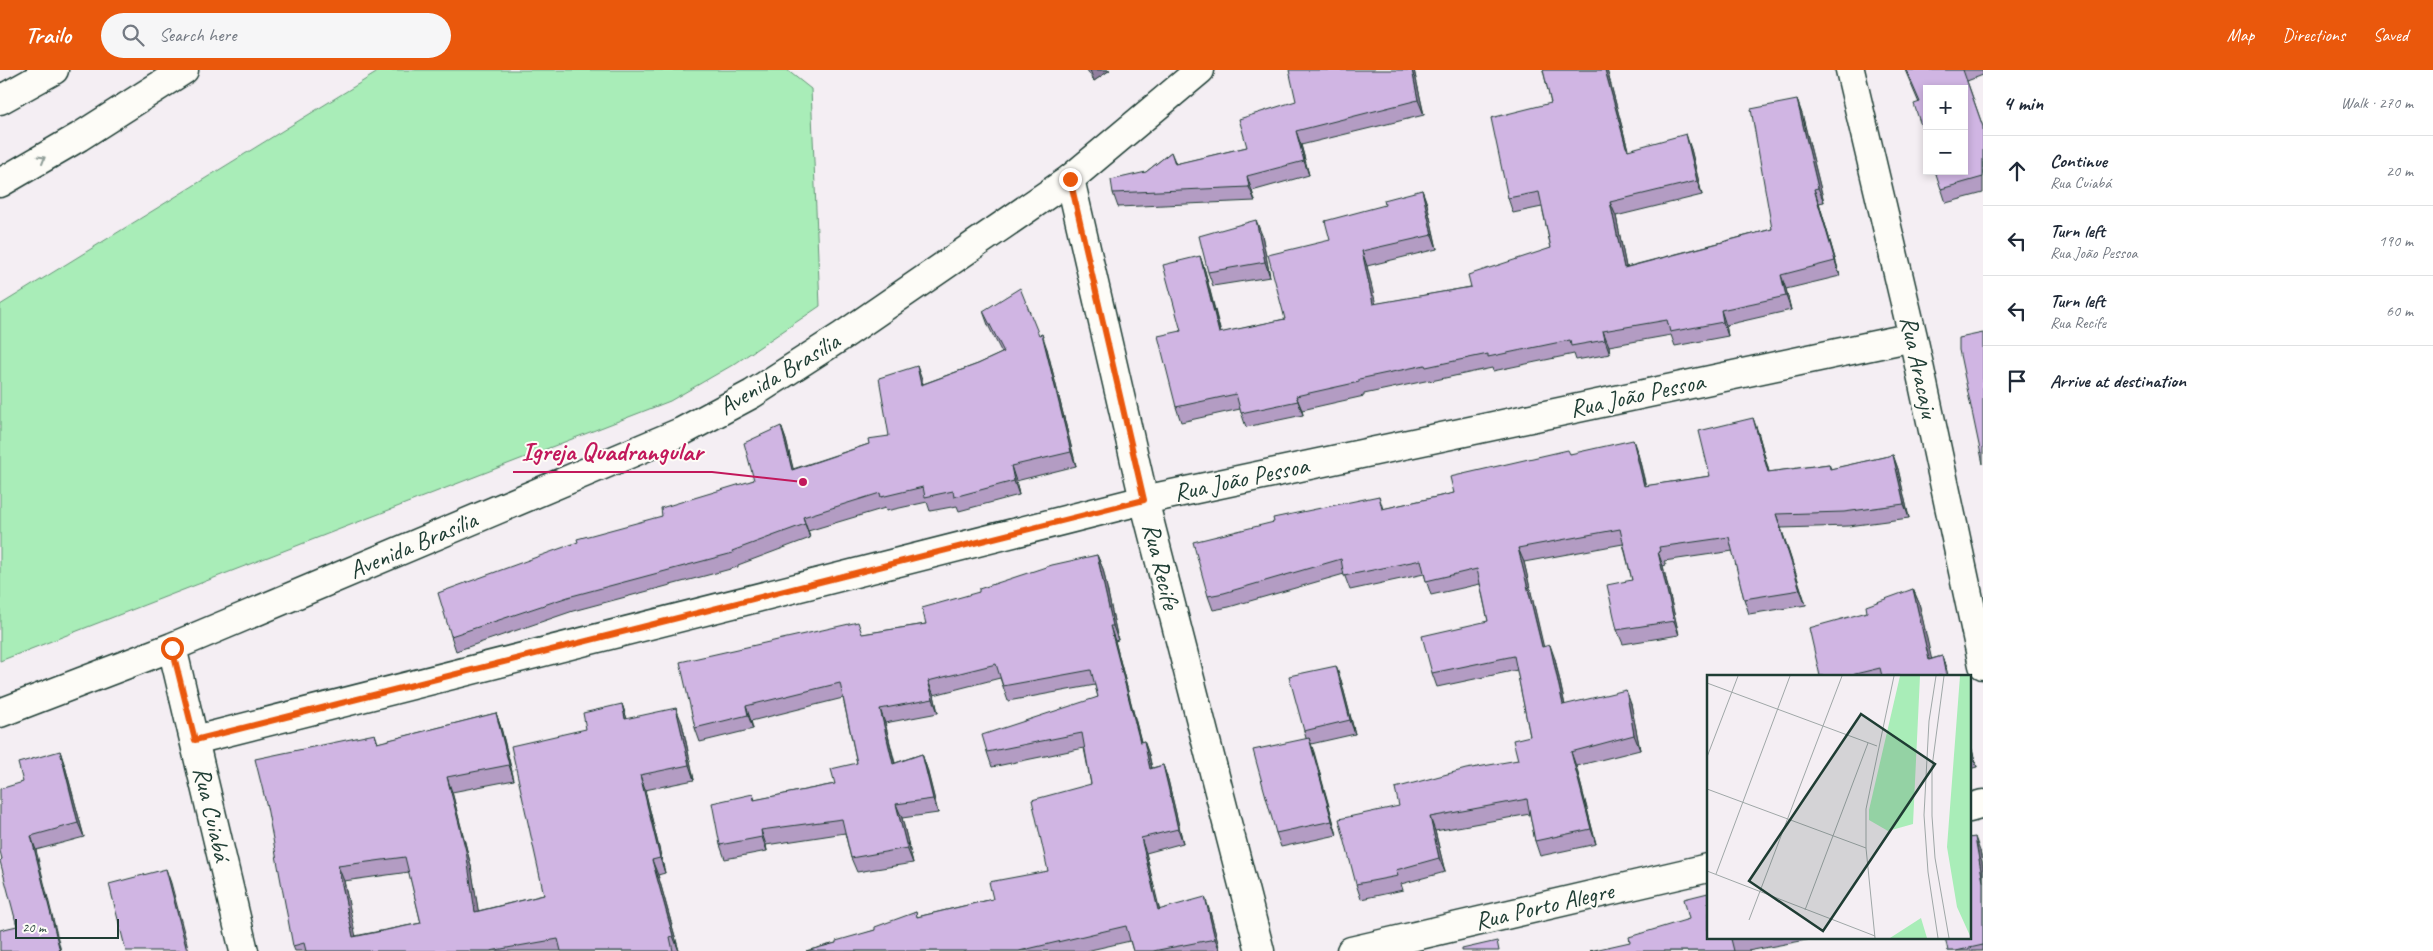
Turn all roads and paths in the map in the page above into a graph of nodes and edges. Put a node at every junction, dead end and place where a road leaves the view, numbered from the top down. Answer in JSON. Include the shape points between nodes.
{"nodes":[{"id":1,"x":54,"y":70,"type":"edge"},
{"id":2,"x":184,"y":70,"type":"edge"},
{"id":3,"x":1200,"y":70,"type":"edge"},
{"id":4,"x":1850,"y":70,"type":"edge"},
{"id":5,"x":0,"y":100,"type":"edge"},
{"id":6,"x":1070,"y":179,"type":"junction"},
{"id":7,"x":0,"y":183,"type":"edge"},
{"id":8,"x":1913,"y":337,"type":"junction"},
{"id":9,"x":1144,"y":500,"type":"junction"},
{"id":10,"x":172,"y":648,"type":"junction"},
{"id":11,"x":1983,"y":666,"type":"edge"},
{"id":12,"x":0,"y":713,"type":"edge"},
{"id":13,"x":195,"y":740,"type":"junction"},
{"id":14,"x":1983,"y":804,"type":"edge"},
{"id":15,"x":1970,"y":808,"type":"edge"},
{"id":16,"x":1707,"y":868,"type":"edge"},
{"id":17,"x":244,"y":951,"type":"edge"},
{"id":18,"x":1260,"y":951,"type":"edge"},
{"id":19,"x":1351,"y":951,"type":"edge"}],
"edges":[{"from":1,"to":5,"type":"main road"},
{"from":7,"to":2,"type":"main road","one_way":true},
{"from":3,"to":6,"type":"main road","name":"Avenida Brasília"},
{"from":4,"to":8,"type":"main road","name":"Rua Aracaju"},
{"from":6,"to":9,"type":"main road","name":"Rua Recife"},
{"from":6,"to":10,"type":"main road","name":"Avenida Brasília","via":[[842,336],[752,394],[681,432]]},
{"from":8,"to":9,"type":"main road","name":"Rua João Pessoa"},
{"from":8,"to":11,"type":"main road","name":"Rua Aracaju"},
{"from":9,"to":13,"type":"main road","name":"Rua João Pessoa"},
{"from":9,"to":18,"type":"main road","name":"Rua Recife"},
{"from":10,"to":12,"type":"main road","name":"Avenida Brasília"},
{"from":10,"to":13,"type":"main road","name":"Rua Cuiabá"},
{"from":13,"to":17,"type":"main road","name":"Rua Cuiabá"},
{"from":14,"to":15,"type":"main road"},
{"from":16,"to":19,"type":"main road","name":"Rua Porto Alegre"}]}
